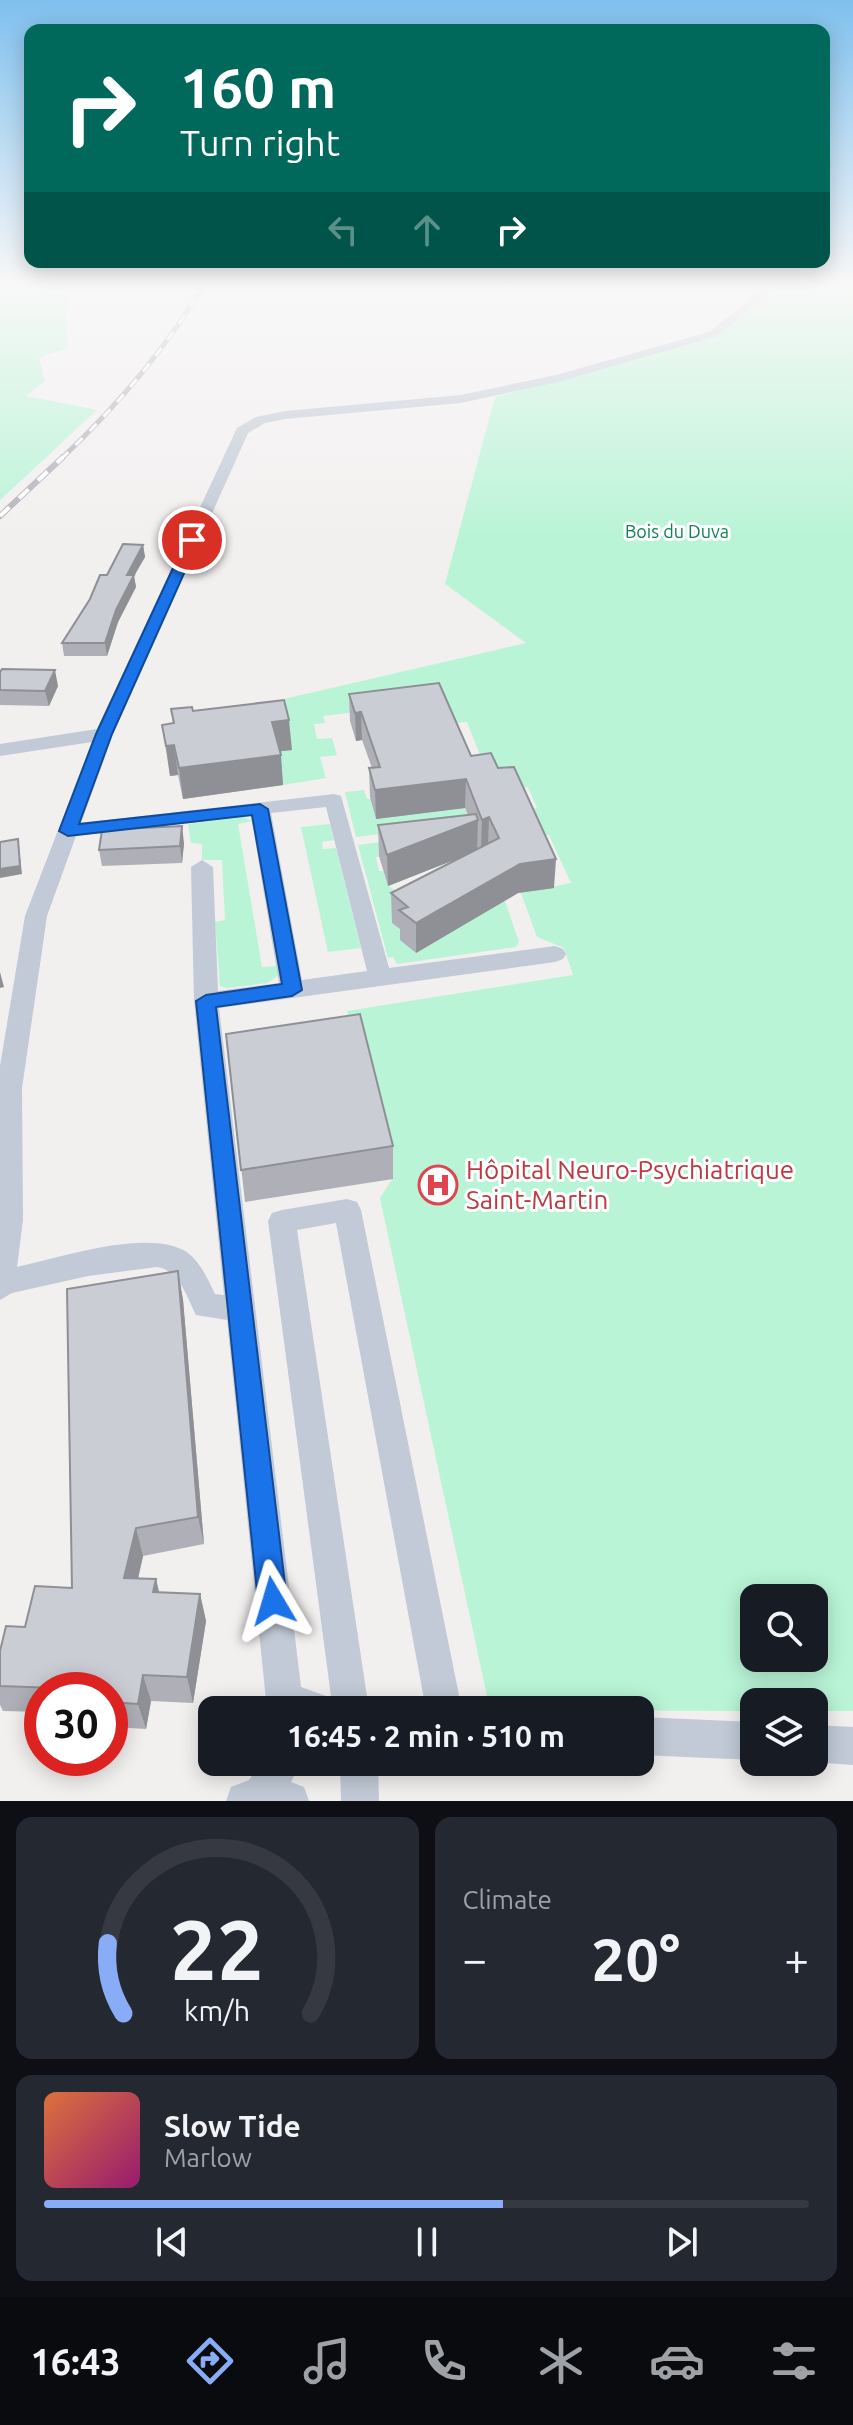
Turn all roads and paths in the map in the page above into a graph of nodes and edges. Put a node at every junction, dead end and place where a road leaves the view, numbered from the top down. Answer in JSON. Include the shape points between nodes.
{"nodes":[{"id":1,"x":586,"y":370,"type":"edge"},
{"id":2,"x":104,"y":734,"type":"junction"},
{"id":3,"x":0,"y":750,"type":"edge"},
{"id":4,"x":260,"y":809,"type":"junction"},
{"id":5,"x":68,"y":831,"type":"junction"},
{"id":6,"x":202,"y":867,"type":"dead end"},
{"id":7,"x":555,"y":954,"type":"dead end"},
{"id":8,"x":380,"y":978,"type":"junction"},
{"id":9,"x":292,"y":990,"type":"junction"},
{"id":10,"x":206,"y":1001,"type":"junction"},
{"id":11,"x":0,"y":1286,"type":"edge"},
{"id":12,"x":239,"y":1309,"type":"junction"},
{"id":13,"x":293,"y":1696,"type":"edge"},
{"id":14,"x":349,"y":1696,"type":"edge"},
{"id":15,"x":441,"y":1696,"type":"edge"},
{"id":16,"x":654,"y":1737,"type":"edge"},
{"id":17,"x":740,"y":1740,"type":"edge"},
{"id":18,"x":828,"y":1745,"type":"edge"},
{"id":19,"x":853,"y":1746,"type":"edge"},
{"id":20,"x":276,"y":1776,"type":"edge"},
{"id":21,"x":359,"y":1776,"type":"edge"},
{"id":22,"x":266,"y":1799,"type":"edge"},
{"id":23,"x":360,"y":1801,"type":"edge"}],
"edges":[{"from":1,"to":2,"type":"street","via":[[461,399],[261,420],[242,431]]},
{"from":2,"to":3,"type":"street"},
{"from":2,"to":5,"type":"street"},
{"from":4,"to":5,"type":"street"},
{"from":4,"to":8,"type":"street","via":[[334,800]]},
{"from":4,"to":9,"type":"street"},
{"from":5,"to":11,"type":"street","via":[[36,916],[9,1088],[9,1220]]},
{"from":6,"to":10,"type":"street"},
{"from":7,"to":8,"type":"street"},
{"from":8,"to":9,"type":"street"},
{"from":9,"to":10,"type":"street"},
{"from":10,"to":12,"type":"street"},
{"from":11,"to":12,"type":"street","via":[[139,1255],[170,1256],[190,1273],[206,1306]]},
{"from":12,"to":13,"type":"street"},
{"from":14,"to":15,"type":"street","via":[[282,1221],[347,1210]]},
{"from":16,"to":17,"type":"street"},
{"from":18,"to":19,"type":"street"},
{"from":20,"to":22,"type":"street"},
{"from":21,"to":23,"type":"street"}]}
